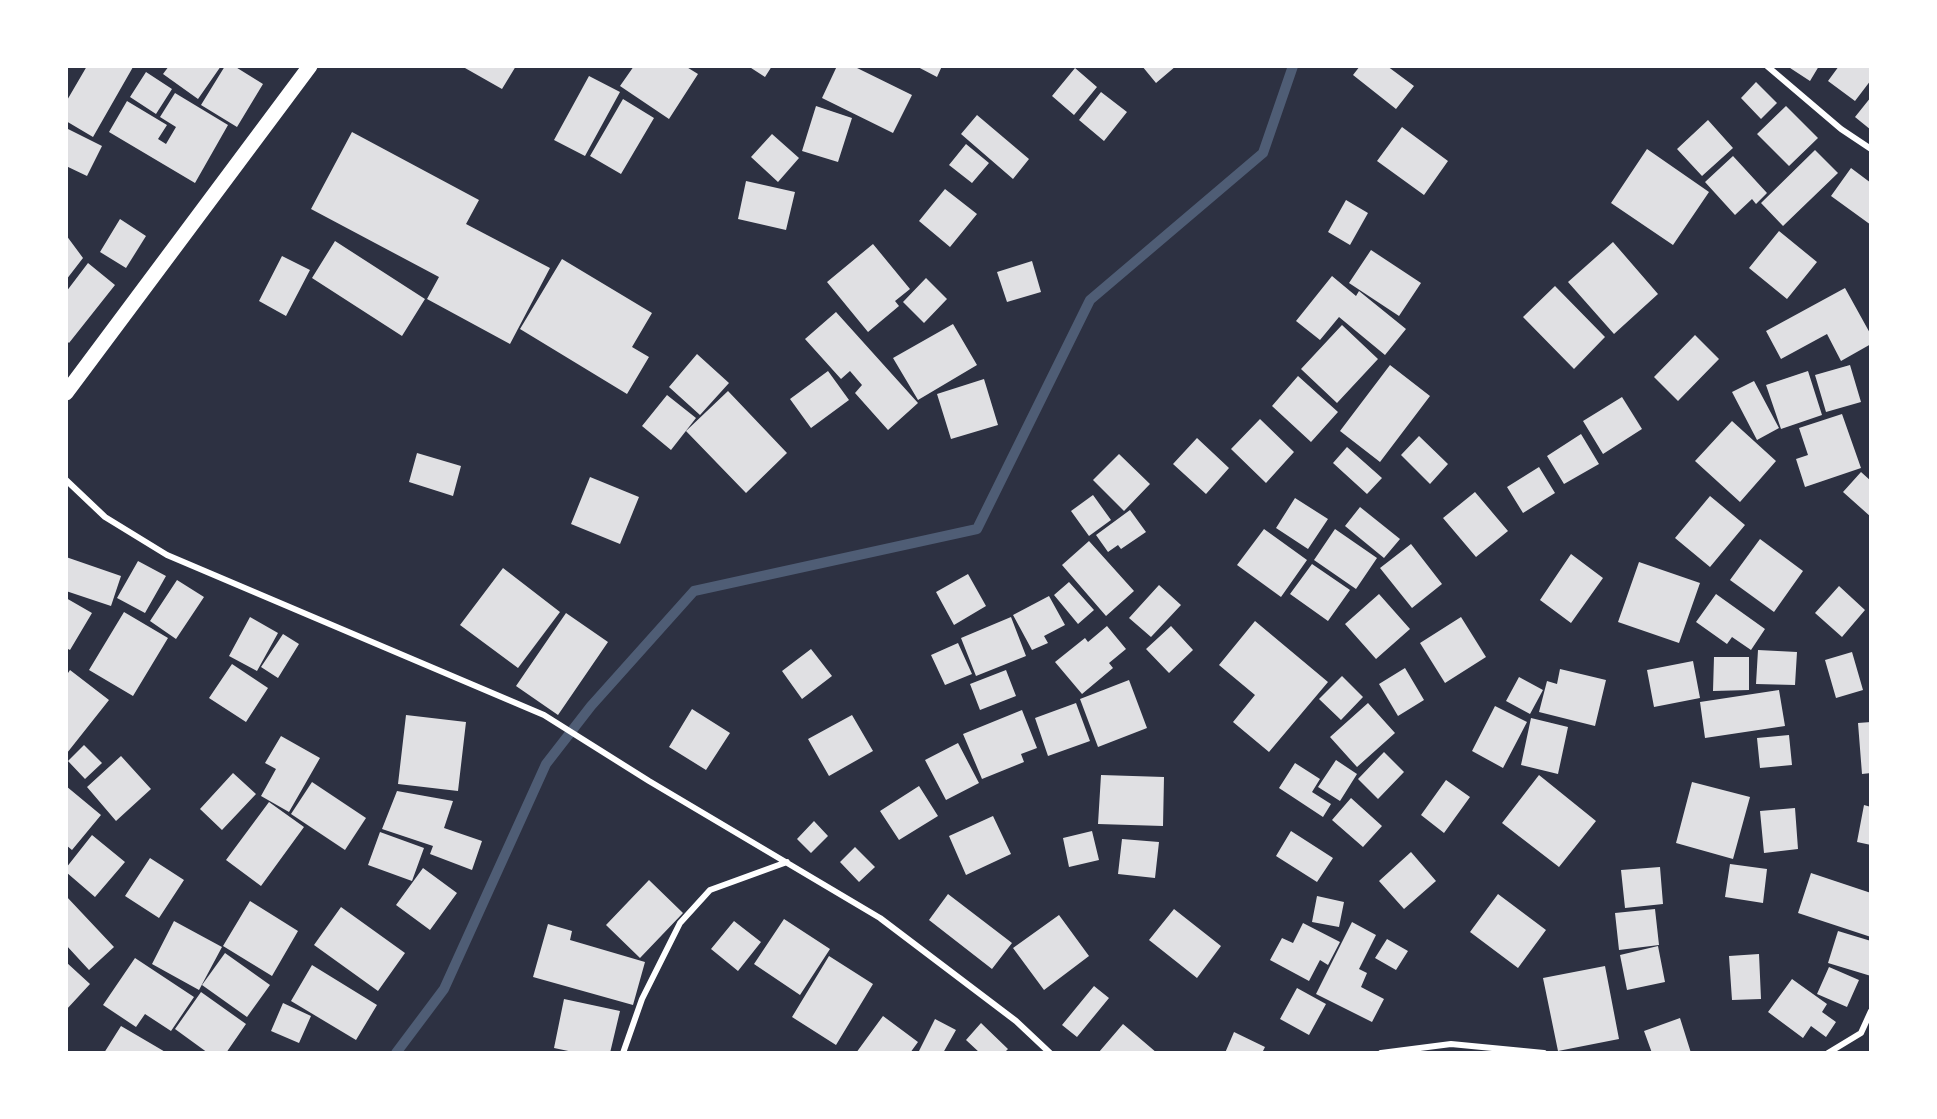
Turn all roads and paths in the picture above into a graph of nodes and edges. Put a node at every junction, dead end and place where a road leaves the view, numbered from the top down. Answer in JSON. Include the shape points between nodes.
{"nodes":[{"id":1,"x":310,"y":66,"type":"edge"},
{"id":2,"x":1767,"y":66,"type":"edge"},
{"id":3,"x":1871,"y":149,"type":"edge"},
{"id":4,"x":66,"y":393,"type":"edge"},
{"id":5,"x":66,"y":480,"type":"edge"},
{"id":6,"x":787,"y":862,"type":"junction"},
{"id":7,"x":1871,"y":1011,"type":"edge"},
{"id":8,"x":623,"y":1053,"type":"edge"},
{"id":9,"x":1050,"y":1053,"type":"edge"},
{"id":10,"x":1381,"y":1053,"type":"edge"},
{"id":11,"x":1544,"y":1053,"type":"edge"},
{"id":12,"x":1828,"y":1053,"type":"edge"}],
"edges":[{"from":1,"to":4,"type":"main road"},
{"from":2,"to":3,"type":"street","via":[[1841,129]]},
{"from":5,"to":6,"type":"street","via":[[105,517],[167,555],[544,715]]},
{"from":6,"to":8,"type":"street","via":[[710,890],[680,923],[642,999]]},
{"from":6,"to":9,"type":"street","via":[[880,918],[1016,1021]]},
{"from":7,"to":12,"type":"street","via":[[1861,1033]]},
{"from":10,"to":11,"type":"street","via":[[1451,1044]]}]}
